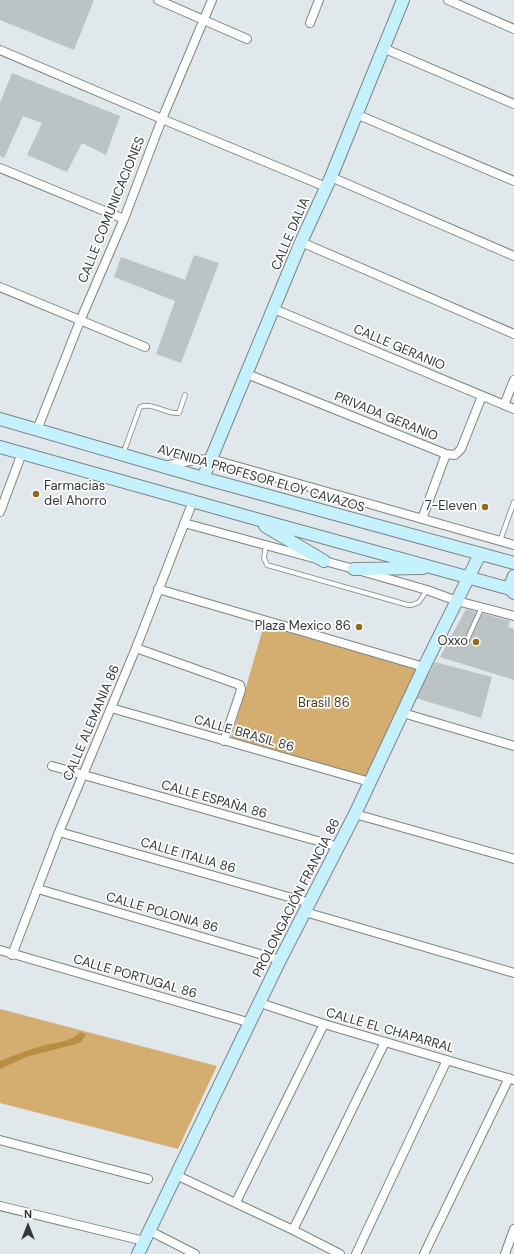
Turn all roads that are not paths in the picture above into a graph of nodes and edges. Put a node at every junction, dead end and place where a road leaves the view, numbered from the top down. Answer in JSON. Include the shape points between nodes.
{"nodes":[{"id":1,"x":158,"y":0,"type":"edge"},
{"id":2,"x":212,"y":0,"type":"edge"},
{"id":3,"x":320,"y":0,"type":"edge"},
{"id":4,"x":403,"y":0,"type":"edge"},
{"id":5,"x":448,"y":0,"type":"edge"},
{"id":6,"x":204,"y":20,"type":"junction"},
{"id":7,"x":310,"y":23,"type":"dead end"},
{"id":8,"x":514,"y":28,"type":"edge"},
{"id":9,"x":247,"y":39,"type":"dead end"},
{"id":10,"x":382,"y":48,"type":"junction"},
{"id":11,"x":0,"y":50,"type":"edge"},
{"id":12,"x":514,"y":104,"type":"edge"},
{"id":13,"x":356,"y":114,"type":"junction"},
{"id":14,"x":162,"y":119,"type":"junction"},
{"id":15,"x":0,"y":168,"type":"edge"},
{"id":16,"x":514,"y":181,"type":"edge"},
{"id":17,"x":329,"y":182,"type":"junction"},
{"id":18,"x":124,"y":219,"type":"junction"},
{"id":19,"x":301,"y":242,"type":"junction"},
{"id":20,"x":514,"y":256,"type":"edge"},
{"id":21,"x":0,"y":287,"type":"edge"},
{"id":22,"x":274,"y":309,"type":"junction"},
{"id":23,"x":80,"y":320,"type":"junction"},
{"id":24,"x":514,"y":334,"type":"edge"},
{"id":25,"x":145,"y":347,"type":"dead end"},
{"id":26,"x":248,"y":374,"type":"junction"},
{"id":27,"x":514,"y":380,"type":"edge"},
{"id":28,"x":185,"y":395,"type":"dead end"},
{"id":29,"x":482,"y":396,"type":"junction"},
{"id":30,"x":504,"y":405,"type":"junction"},
{"id":31,"x":514,"y":409,"type":"edge"},
{"id":32,"x":0,"y":419,"type":"edge"},
{"id":33,"x":37,"y":430,"type":"junction"},
{"id":34,"x":0,"y":447,"type":"edge"},
{"id":35,"x":22,"y":453,"type":"junction"},
{"id":36,"x":122,"y":454,"type":"junction"},
{"id":37,"x":446,"y":454,"type":"junction"},
{"id":38,"x":211,"y":459,"type":"junction"},
{"id":39,"x":163,"y":466,"type":"junction"},
{"id":40,"x":203,"y":478,"type":"junction"},
{"id":41,"x":193,"y":501,"type":"junction"},
{"id":42,"x":514,"y":502,"type":"edge"},
{"id":43,"x":0,"y":512,"type":"edge"},
{"id":44,"x":256,"y":519,"type":"junction"},
{"id":45,"x":422,"y":519,"type":"junction"},
{"id":46,"x":184,"y":524,"type":"junction"},
{"id":47,"x":500,"y":541,"type":"junction"},
{"id":48,"x":266,"y":544,"type":"junction"},
{"id":49,"x":514,"y":545,"type":"edge"},
{"id":50,"x":480,"y":554,"type":"junction"},
{"id":51,"x":324,"y":561,"type":"junction"},
{"id":52,"x":514,"y":563,"type":"edge"},
{"id":53,"x":354,"y":568,"type":"junction"},
{"id":54,"x":435,"y":568,"type":"junction"},
{"id":55,"x":514,"y":576,"type":"edge"},
{"id":56,"x":469,"y":577,"type":"junction"},
{"id":57,"x":158,"y":589,"type":"junction"},
{"id":58,"x":427,"y":590,"type":"junction"},
{"id":59,"x":512,"y":590,"type":"edge"},
{"id":60,"x":457,"y":601,"type":"junction"},
{"id":61,"x":482,"y":607,"type":"junction"},
{"id":62,"x":514,"y":616,"type":"edge"},
{"id":63,"x":439,"y":636,"type":"junction"},
{"id":64,"x":136,"y":648,"type":"junction"},
{"id":65,"x":424,"y":668,"type":"junction"},
{"id":66,"x":112,"y":708,"type":"junction"},
{"id":67,"x":403,"y":713,"type":"junction"},
{"id":68,"x":224,"y":741,"type":"junction"},
{"id":69,"x":514,"y":746,"type":"edge"},
{"id":70,"x":52,"y":766,"type":"dead end"},
{"id":71,"x":83,"y":775,"type":"junction"},
{"id":72,"x":370,"y":782,"type":"junction"},
{"id":73,"x":355,"y":814,"type":"junction"},
{"id":74,"x":60,"y":832,"type":"junction"},
{"id":75,"x":339,"y":847,"type":"junction"},
{"id":76,"x":514,"y":859,"type":"edge"},
{"id":77,"x":38,"y":889,"type":"junction"},
{"id":78,"x":308,"y":908,"type":"junction"},
{"id":79,"x":0,"y":950,"type":"edge"},
{"id":80,"x":12,"y":955,"type":"junction"},
{"id":81,"x":280,"y":960,"type":"junction"},
{"id":82,"x":514,"y":973,"type":"edge"},
{"id":83,"x":260,"y":1003,"type":"junction"},
{"id":84,"x":251,"y":1023,"type":"junction"},
{"id":85,"x":324,"y":1024,"type":"junction"},
{"id":86,"x":385,"y":1042,"type":"junction"},
{"id":87,"x":447,"y":1060,"type":"junction"},
{"id":88,"x":511,"y":1079,"type":"edge"},
{"id":89,"x":0,"y":1140,"type":"edge"},
{"id":90,"x":176,"y":1176,"type":"junction"},
{"id":91,"x":148,"y":1178,"type":"dead end"},
{"id":92,"x":236,"y":1202,"type":"junction"},
{"id":93,"x":0,"y":1206,"type":"edge"},
{"id":94,"x":514,"y":1229,"type":"edge"},
{"id":95,"x":293,"y":1230,"type":"junction"},
{"id":96,"x":146,"y":1236,"type":"junction"},
{"id":97,"x":138,"y":1254,"type":"edge"},
{"id":98,"x":195,"y":1254,"type":"edge"},
{"id":99,"x":340,"y":1254,"type":"edge"},
{"id":100,"x":356,"y":1254,"type":"edge"},
{"id":101,"x":424,"y":1254,"type":"edge"},
{"id":102,"x":505,"y":1254,"type":"edge"}],
"edges":[{"from":1,"to":6,"type":"street"},
{"from":2,"to":6,"type":"street","name":"CALLE COMUNICACIONES"},
{"from":3,"to":7,"type":"street"},
{"from":4,"to":10,"type":"street","name":"CALLE DALIA"},
{"from":5,"to":8,"type":"street"},
{"from":6,"to":9,"type":"street"},
{"from":6,"to":14,"type":"street","name":"CALLE COMUNICACIONES"},
{"from":10,"to":12,"type":"street"},
{"from":10,"to":13,"type":"street","name":"CALLE DALIA"},
{"from":11,"to":14,"type":"street"},
{"from":13,"to":16,"type":"street"},
{"from":13,"to":17,"type":"street","name":"CALLE DALIA"},
{"from":14,"to":17,"type":"street"},
{"from":14,"to":18,"type":"street","name":"CALLE COMUNICACIONES"},
{"from":15,"to":18,"type":"street"},
{"from":17,"to":19,"type":"street","name":"CALLE DALIA"},
{"from":17,"to":20,"type":"street"},
{"from":18,"to":23,"type":"street","name":"CALLE COMUNICACIONES"},
{"from":19,"to":22,"type":"street","name":"CALLE DALIA"},
{"from":19,"to":24,"type":"street"},
{"from":21,"to":23,"type":"street"},
{"from":22,"to":26,"type":"street","name":"CALLE DALIA"},
{"from":22,"to":29,"type":"street","name":"CALLE GERANIO"},
{"from":23,"to":25,"type":"street"},
{"from":23,"to":33,"type":"street","name":"CALLE COMUNICACIONES"},
{"from":26,"to":37,"type":"street","name":"PRIVADA GERANIO"},
{"from":26,"to":38,"type":"street","name":"CALLE DALIA"},
{"from":27,"to":30,"type":"street"},
{"from":28,"to":36,"type":"lane","via":[[179,413],[146,405],[140,407]]},
{"from":29,"to":30,"type":"street","name":"CALLE GERANIO"},
{"from":29,"to":37,"type":"street","name":"PRIVADA GERANIO","via":[[461,449],[455,455]]},
{"from":30,"to":31,"type":"street","name":"CALLE GERANIO"},
{"from":32,"to":33,"type":"street","name":"AVENIDA PROFESOR ELOY CAVAZOS"},
{"from":33,"to":36,"type":"street","name":"AVENIDA PROFESOR ELOY CAVAZOS"},
{"from":34,"to":35,"type":"street"},
{"from":35,"to":41,"type":"street"},
{"from":35,"to":43,"type":"street"},
{"from":36,"to":39,"type":"street","name":"AVENIDA PROFESOR ELOY CAVAZOS"},
{"from":37,"to":45,"type":"street"},
{"from":38,"to":39,"type":"street"},
{"from":38,"to":40,"type":"street","name":"CALLE DALIA"},
{"from":38,"to":45,"type":"street"},
{"from":39,"to":40,"type":"street","name":"AVENIDA PROFESOR ELOY CAVAZOS"},
{"from":40,"to":50,"type":"street","name":"AVENIDA PROFESOR ELOY CAVAZOS"},
{"from":41,"to":44,"type":"street"},
{"from":41,"to":46,"type":"street","name":"CALLE ALEMANIA 86"},
{"from":42,"to":47,"type":"lane"},
{"from":44,"to":51,"type":"street"},
{"from":44,"to":54,"type":"street"},
{"from":45,"to":47,"type":"street"},
{"from":46,"to":48,"type":"street"},
{"from":46,"to":57,"type":"street","name":"CALLE ALEMANIA 86"},
{"from":47,"to":49,"type":"street"},
{"from":48,"to":51,"type":"street"},
{"from":48,"to":58,"type":"lane","via":[[264,558],[267,565],[381,598],[412,605],[419,602]]},
{"from":50,"to":52,"type":"street","name":"AVENIDA PROFESOR ELOY CAVAZOS"},
{"from":50,"to":56,"type":"street","name":"PROLONGACIÓN FRANCIA 86"},
{"from":51,"to":53,"type":"street"},
{"from":53,"to":54,"type":"street"},
{"from":53,"to":58,"type":"street"},
{"from":54,"to":56,"type":"street"},
{"from":55,"to":59,"type":"street"},
{"from":56,"to":59,"type":"street"},
{"from":56,"to":60,"type":"street","name":"PROLONGACIÓN FRANCIA 86"},
{"from":57,"to":64,"type":"street","name":"CALLE ALEMANIA 86"},
{"from":57,"to":65,"type":"street"},
{"from":58,"to":60,"type":"street"},
{"from":60,"to":61,"type":"street"},
{"from":60,"to":63,"type":"street","name":"PROLONGACIÓN FRANCIA 86"},
{"from":61,"to":62,"type":"street"},
{"from":61,"to":63,"type":"lane","via":[[466,642]]},
{"from":63,"to":65,"type":"street","name":"PROLONGACIÓN FRANCIA 86"},
{"from":64,"to":66,"type":"street","name":"CALLE ALEMANIA 86"},
{"from":64,"to":68,"type":"street","via":[[241,686]]},
{"from":65,"to":67,"type":"street","name":"PROLONGACIÓN FRANCIA 86"},
{"from":66,"to":68,"type":"street","name":"CALLE BRASIL 86"},
{"from":66,"to":71,"type":"street","name":"CALLE ALEMANIA 86"},
{"from":67,"to":69,"type":"street"},
{"from":67,"to":72,"type":"street","name":"PROLONGACIÓN FRANCIA 86"},
{"from":68,"to":72,"type":"street","name":"CALLE BRASIL 86"},
{"from":70,"to":71,"type":"street","name":"CALLE ESPAÑA 86"},
{"from":71,"to":74,"type":"street","name":"CALLE ALEMANIA 86"},
{"from":71,"to":75,"type":"street","name":"CALLE ESPAÑA 86"},
{"from":72,"to":73,"type":"street","name":"PROLONGACIÓN FRANCIA 86"},
{"from":73,"to":75,"type":"street","name":"PROLONGACIÓN FRANCIA 86"},
{"from":73,"to":76,"type":"street"},
{"from":74,"to":77,"type":"street","name":"CALLE ALEMANIA 86"},
{"from":74,"to":78,"type":"street","name":"CALLE ITALIA 86"},
{"from":75,"to":78,"type":"street","name":"PROLONGACIÓN FRANCIA 86"},
{"from":77,"to":80,"type":"street","name":"CALLE ALEMANIA 86"},
{"from":77,"to":81,"type":"street","name":"CALLE POLONIA 86"},
{"from":78,"to":81,"type":"street","name":"PROLONGACIÓN FRANCIA 86"},
{"from":78,"to":82,"type":"street","name":"CALLE ITALIA 86"},
{"from":79,"to":80,"type":"street","name":"CALLE PORTUGAL 86"},
{"from":80,"to":84,"type":"street","name":"CALLE PORTUGAL 86"},
{"from":81,"to":83,"type":"street","name":"PROLONGACIÓN FRANCIA 86"},
{"from":83,"to":84,"type":"street","name":"PROLONGACIÓN FRANCIA 86"},
{"from":83,"to":85,"type":"street","name":"CALLE EL CHAPARRAL"},
{"from":84,"to":90,"type":"street","name":"PROLONGACIÓN FRANCIA 86"},
{"from":85,"to":86,"type":"street","name":"CALLE EL CHAPARRAL"},
{"from":85,"to":92,"type":"street"},
{"from":86,"to":87,"type":"street","name":"CALLE EL CHAPARRAL"},
{"from":86,"to":95,"type":"street"},
{"from":87,"to":88,"type":"street","name":"CALLE EL CHAPARRAL"},
{"from":87,"to":100,"type":"street"},
{"from":88,"to":101,"type":"street"},
{"from":89,"to":91,"type":"street"},
{"from":90,"to":92,"type":"street"},
{"from":90,"to":96,"type":"street","name":"PROLONGACIÓN FRANCIA 86"},
{"from":92,"to":95,"type":"street"},
{"from":93,"to":96,"type":"street"},
{"from":94,"to":102,"type":"street"},
{"from":95,"to":99,"type":"street"},
{"from":96,"to":97,"type":"street","name":"PROLONGACIÓN FRANCIA 86"},
{"from":96,"to":98,"type":"street"}]}
